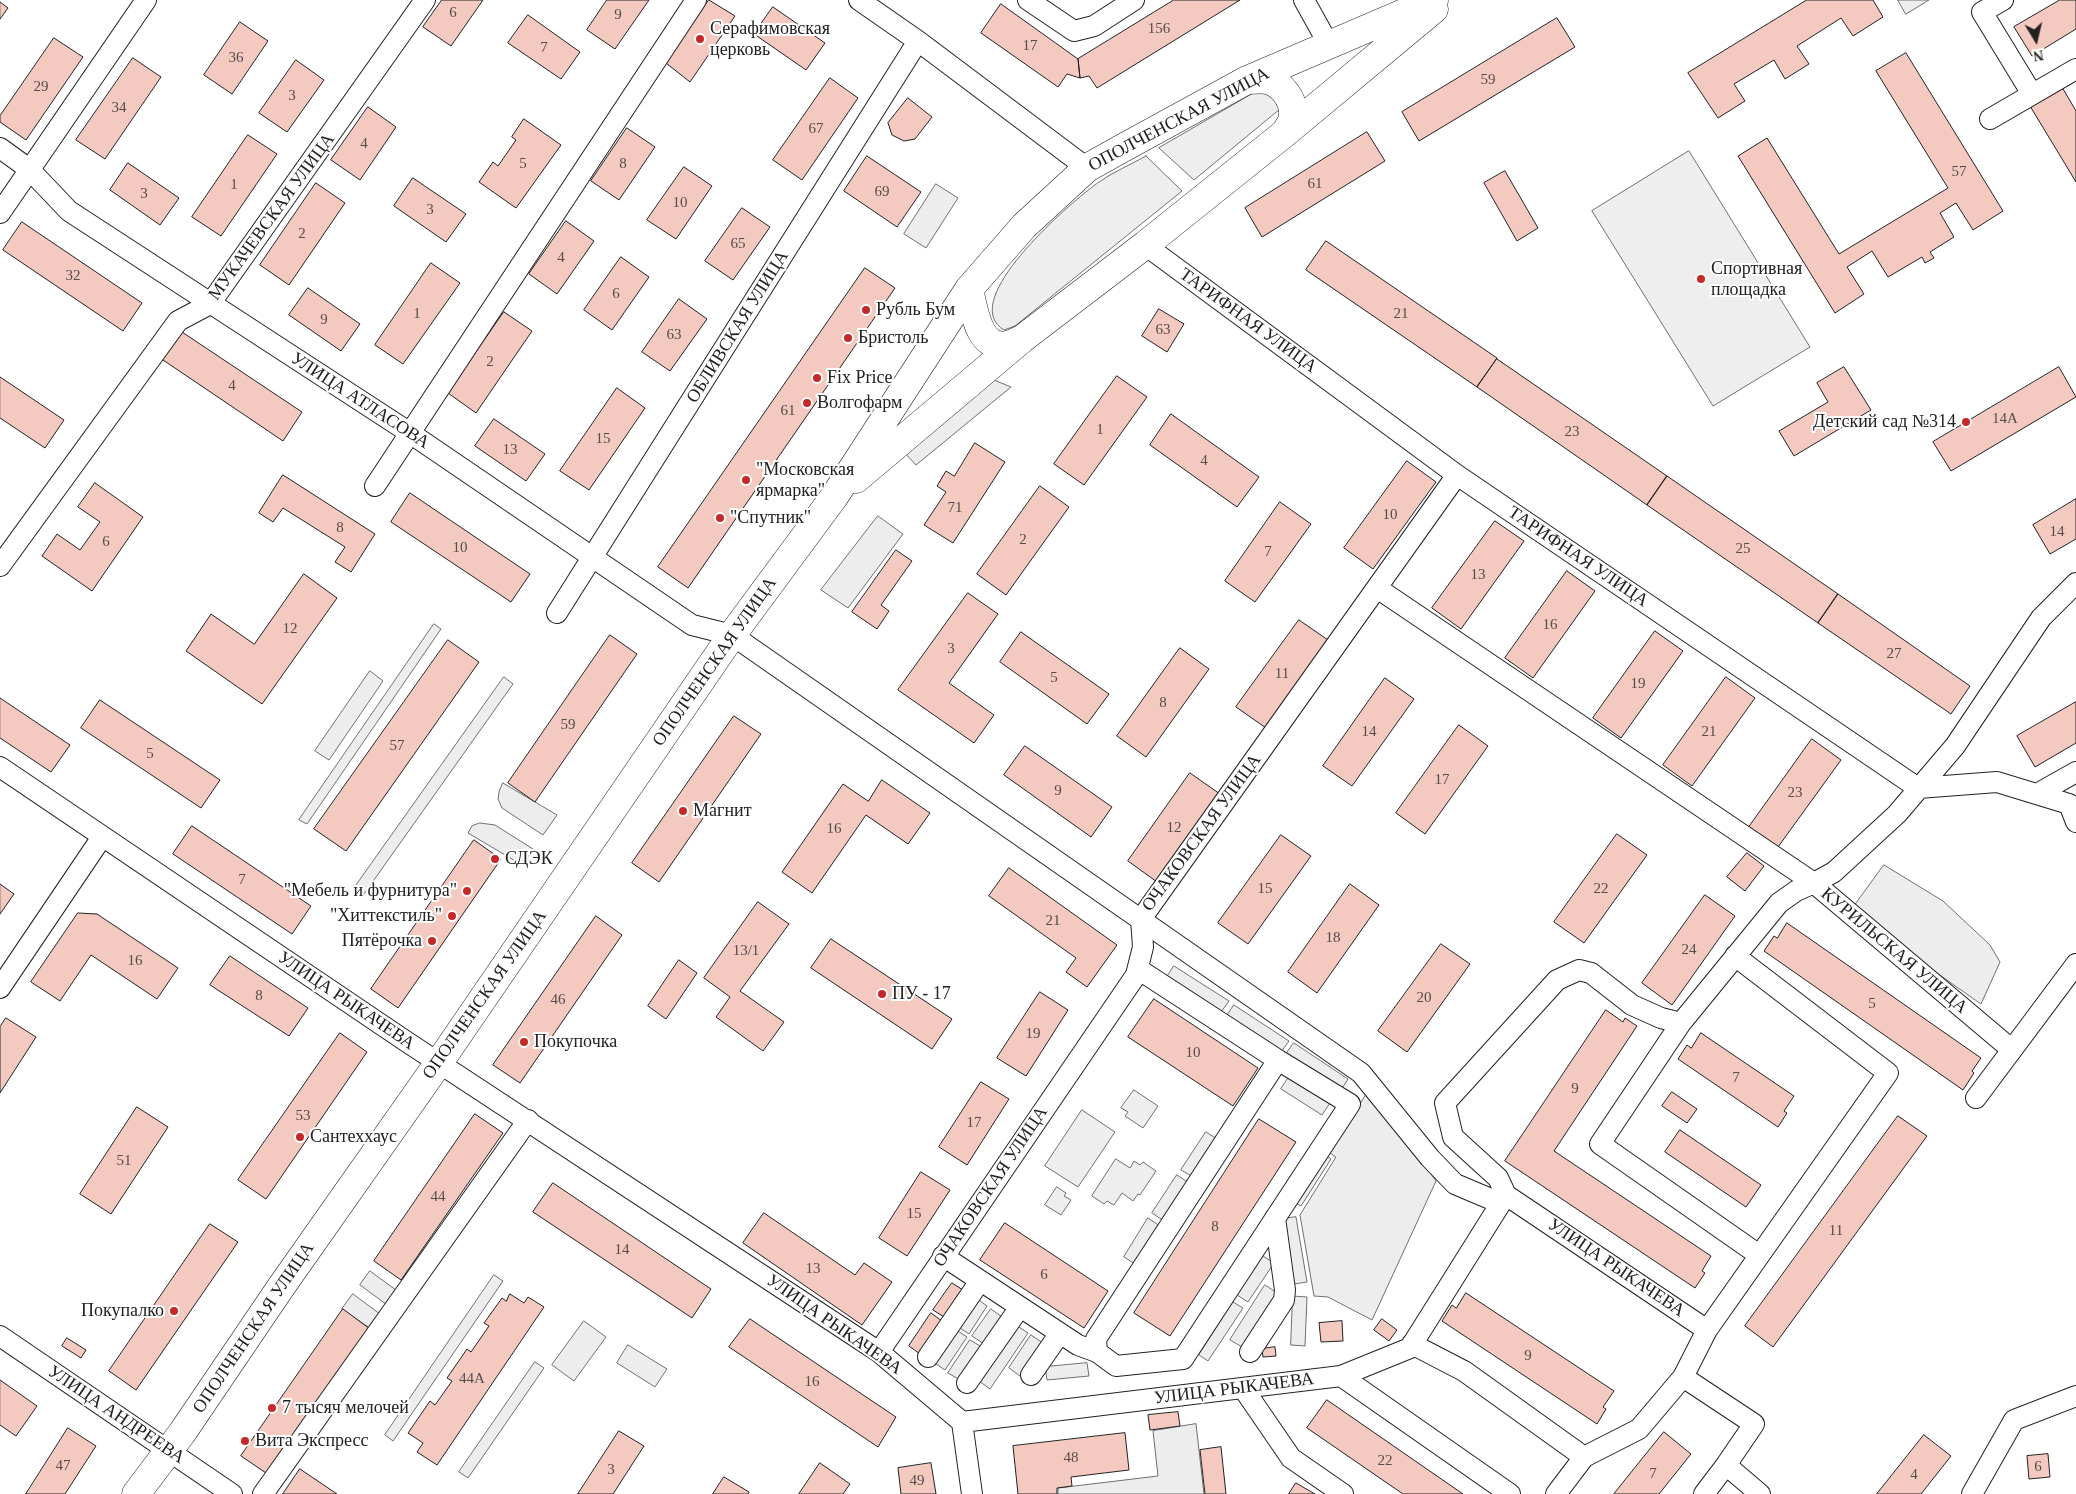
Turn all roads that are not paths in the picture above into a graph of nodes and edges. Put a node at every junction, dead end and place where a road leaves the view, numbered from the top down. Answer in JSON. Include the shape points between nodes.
{"nodes":[{"id":1,"x":146,"y":0,"type":"edge"},
{"id":2,"x":426,"y":0,"type":"edge"},
{"id":3,"x":696,"y":0,"type":"edge"},
{"id":4,"x":859,"y":0,"type":"edge"},
{"id":5,"x":1028,"y":0,"type":"edge"},
{"id":6,"x":1134,"y":0,"type":"edge"},
{"id":7,"x":1304,"y":0,"type":"edge"},
{"id":8,"x":1434,"y":0,"type":"edge"},
{"id":9,"x":1445,"y":0,"type":"edge"},
{"id":10,"x":2003,"y":0,"type":"edge"},
{"id":11,"x":1978,"y":6,"type":"edge"},
{"id":12,"x":918,"y":41,"type":"junction"},
{"id":13,"x":1329,"y":45,"type":"junction"},
{"id":14,"x":2076,"y":69,"type":"edge"},
{"id":15,"x":1247,"y":80,"type":"junction"},
{"id":16,"x":2032,"y":94,"type":"junction"},
{"id":17,"x":1990,"y":119,"type":"dead end"},
{"id":18,"x":1285,"y":134,"type":"junction"},
{"id":19,"x":0,"y":148,"type":"edge"},
{"id":20,"x":1087,"y":168,"type":"junction"},
{"id":21,"x":29,"y":170,"type":"junction"},
{"id":22,"x":0,"y":213,"type":"edge"},
{"id":23,"x":1145,"y":245,"type":"junction"},
{"id":24,"x":969,"y":290,"type":"junction"},
{"id":25,"x":210,"y":304,"type":"junction"},
{"id":26,"x":1022,"y":339,"type":"junction"},
{"id":27,"x":410,"y":433,"type":"junction"},
{"id":28,"x":1457,"y":475,"type":"junction"},
{"id":29,"x":375,"y":486,"type":"dead end"},
{"id":30,"x":834,"y":497,"type":"junction"},
{"id":31,"x":593,"y":557,"type":"junction"},
{"id":32,"x":0,"y":566,"type":"edge"},
{"id":33,"x":2076,"y":584,"type":"edge"},
{"id":34,"x":1377,"y":588,"type":"junction"},
{"id":35,"x":557,"y":613,"type":"dead end"},
{"id":36,"x":732,"y":635,"type":"junction"},
{"id":37,"x":0,"y":767,"type":"edge"},
{"id":38,"x":2076,"y":772,"type":"edge"},
{"id":39,"x":1918,"y":788,"type":"junction"},
{"id":40,"x":2037,"y":794,"type":"junction"},
{"id":41,"x":2076,"y":822,"type":"edge"},
{"id":42,"x":102,"y":837,"type":"junction"},
{"id":43,"x":1814,"y":883,"type":"junction"},
{"id":44,"x":1141,"y":919,"type":"junction"},
{"id":45,"x":1735,"y":956,"type":"junction"},
{"id":46,"x":2076,"y":964,"type":"edge"},
{"id":47,"x":1138,"y":969,"type":"junction"},
{"id":48,"x":0,"y":988,"type":"edge"},
{"id":49,"x":1681,"y":1023,"type":"junction"},
{"id":50,"x":2011,"y":1049,"type":"junction"},
{"id":51,"x":1278,"y":1060,"type":"junction"},
{"id":52,"x":438,"y":1063,"type":"junction"},
{"id":53,"x":1976,"y":1098,"type":"dead end"},
{"id":54,"x":528,"y":1120,"type":"junction"},
{"id":55,"x":1506,"y":1195,"type":"junction"},
{"id":56,"x":1275,"y":1218,"type":"junction"},
{"id":57,"x":1759,"y":1255,"type":"junction"},
{"id":58,"x":943,"y":1256,"type":"junction"},
{"id":59,"x":980,"y":1281,"type":"junction"},
{"id":60,"x":1020,"y":1307,"type":"junction"},
{"id":61,"x":1707,"y":1330,"type":"junction"},
{"id":62,"x":1060,"y":1333,"type":"junction"},
{"id":63,"x":0,"y":1336,"type":"edge"},
{"id":64,"x":1412,"y":1344,"type":"junction"},
{"id":65,"x":879,"y":1352,"type":"junction"},
{"id":66,"x":1097,"y":1352,"type":"junction"},
{"id":67,"x":1250,"y":1352,"type":"dead end"},
{"id":68,"x":928,"y":1357,"type":"dead end"},
{"id":69,"x":1031,"y":1375,"type":"dead end"},
{"id":70,"x":1341,"y":1376,"type":"junction"},
{"id":71,"x":1682,"y":1377,"type":"junction"},
{"id":72,"x":967,"y":1383,"type":"dead end"},
{"id":73,"x":1243,"y":1388,"type":"junction"},
{"id":74,"x":2076,"y":1396,"type":"edge"},
{"id":75,"x":962,"y":1422,"type":"junction"},
{"id":76,"x":169,"y":1451,"type":"junction"},
{"id":77,"x":1584,"y":1457,"type":"junction"},
{"id":78,"x":1726,"y":1465,"type":"junction"},
{"id":79,"x":136,"y":1494,"type":"edge"},
{"id":80,"x":232,"y":1494,"type":"edge"},
{"id":81,"x":264,"y":1494,"type":"edge"},
{"id":82,"x":972,"y":1494,"type":"edge"},
{"id":83,"x":1343,"y":1494,"type":"edge"},
{"id":84,"x":1510,"y":1494,"type":"edge"},
{"id":85,"x":1556,"y":1494,"type":"edge"},
{"id":86,"x":1704,"y":1494,"type":"edge"},
{"id":87,"x":1760,"y":1494,"type":"edge"},
{"id":88,"x":1972,"y":1494,"type":"edge"}],
"edges":[{"from":1,"to":21,"type":"street"},
{"from":2,"to":25,"type":"street","name":"МУКАЧЕВСКАЯ УЛИЦА"},
{"from":3,"to":27,"type":"street"},
{"from":4,"to":12,"type":"street"},
{"from":5,"to":6,"type":"street","via":[[1074,31],[1094,26]]},
{"from":7,"to":13,"type":"street"},
{"from":8,"to":13,"type":"highway","name":"ОПОЛЧЕНСКАЯ УЛИЦА"},
{"from":9,"to":18,"type":"highway","name":"ОПОЛЧЕНСКАЯ УЛИЦА"},
{"from":10,"to":11,"type":"street"},
{"from":11,"to":16,"type":"street"},
{"from":12,"to":20,"type":"street"},
{"from":12,"to":31,"type":"street","name":"ОБЛИВСКАЯ УЛИЦА"},
{"from":13,"to":15,"type":"highway","name":"ОПОЛЧЕНСКАЯ УЛИЦА"},
{"from":14,"to":16,"type":"street"},
{"from":15,"to":18,"type":"highway","via":[[1267,80],[1284,90],[1293,106],[1293,117]]},
{"from":15,"to":20,"type":"highway","name":"ОПОЛЧЕНСКАЯ УЛИЦА"},
{"from":16,"to":17,"type":"street"},
{"from":18,"to":23,"type":"highway","name":"ОПОЛЧЕНСКАЯ УЛИЦА"},
{"from":19,"to":21,"type":"street","name":"УЛИЦА АТЛАСОВА"},
{"from":20,"to":24,"type":"highway","name":"ОПОЛЧЕНСКАЯ УЛИЦА","via":[[1024,226]]},
{"from":21,"to":22,"type":"street"},
{"from":21,"to":25,"type":"street","name":"УЛИЦА АТЛАСОВА","via":[[69,211]]},
{"from":23,"to":26,"type":"highway","name":"ОПОЛЧЕНСКАЯ УЛИЦА"},
{"from":23,"to":28,"type":"street","name":"ТАРИФНАЯ УЛИЦА"},
{"from":24,"to":26,"type":"highway","via":[[978,325],[989,340],[1007,345]]},
{"from":24,"to":30,"type":"highway","name":"ОПОЛЧЕНСКАЯ УЛИЦА"},
{"from":25,"to":27,"type":"street","name":"УЛИЦА АТЛАСОВА"},
{"from":25,"to":32,"type":"street","name":"МУКАЧЕВСКАЯ УЛИЦА","via":[[178,321]]},
{"from":26,"to":30,"type":"highway","name":"ОПОЛЧЕНСКАЯ УЛИЦА"},
{"from":27,"to":29,"type":"street"},
{"from":27,"to":31,"type":"street","name":"УЛИЦА АТЛАСОВА"},
{"from":28,"to":34,"type":"street","name":"ОЧАКОВСКАЯ УЛИЦА"},
{"from":28,"to":39,"type":"street","name":"ТАРИФНАЯ УЛИЦА"},
{"from":30,"to":36,"type":"highway","name":"ОПОЛЧЕНСКАЯ УЛИЦА"},
{"from":31,"to":35,"type":"street","name":"ОБЛИВСКАЯ УЛИЦА"},
{"from":31,"to":36,"type":"street","name":"УЛИЦА АТЛАСОВА","via":[[692,625]]},
{"from":33,"to":39,"type":"street","via":[[2041,618],[1955,746]]},
{"from":34,"to":43,"type":"street"},
{"from":34,"to":44,"type":"street","name":"ОЧАКОВСКАЯ УЛИЦА"},
{"from":36,"to":44,"type":"street"},
{"from":36,"to":52,"type":"highway","name":"ОПОЛЧЕНСКАЯ УЛИЦА"},
{"from":37,"to":42,"type":"street","name":"УЛИЦА РЫКАЧЕВА"},
{"from":38,"to":40,"type":"street"},
{"from":39,"to":40,"type":"street","via":[[1997,782]]},
{"from":39,"to":43,"type":"street","via":[[1897,814],[1841,866]]},
{"from":40,"to":41,"type":"street","via":[[2069,804]]},
{"from":42,"to":48,"type":"street"},
{"from":42,"to":52,"type":"street","name":"УЛИЦА РЫКАЧЕВА"},
{"from":43,"to":45,"type":"street","name":"КУРИЛЬСКАЯ УЛИЦА","via":[[1779,903]]},
{"from":43,"to":50,"type":"street","name":"КУРИЛЬСКАЯ УЛИЦА"},
{"from":44,"to":47,"type":"street","name":"ОЧАКОВСКАЯ УЛИЦА","via":[[1143,947]]},
{"from":44,"to":55,"type":"street","via":[[1361,1074],[1430,1158],[1456,1184],[1500,1203]]},
{"from":45,"to":49,"type":"street","name":"КУРИЛЬСКАЯ УЛИЦА"},
{"from":45,"to":57,"type":"street","via":[[1888,1073]]},
{"from":46,"to":50,"type":"street"},
{"from":47,"to":51,"type":"street"},
{"from":47,"to":58,"type":"street","name":"ОЧАКОВСКАЯ УЛИЦА"},
{"from":49,"to":55,"type":"street","via":[[1632,1005],[1591,973],[1579,970],[1557,980],[1445,1103],[1453,1137],[1498,1178]]},
{"from":49,"to":57,"type":"street","name":"КУРИЛЬСКАЯ УЛИЦА","via":[[1600,1144]]},
{"from":50,"to":53,"type":"street"},
{"from":51,"to":56,"type":"street","via":[[1350,1104]]},
{"from":51,"to":66,"type":"street","via":[[1096,1339]]},
{"from":52,"to":54,"type":"street","name":"УЛИЦА РЫКАЧЕВА"},
{"from":52,"to":76,"type":"highway","name":"ОПОЛЧЕНСКАЯ УЛИЦА"},
{"from":54,"to":65,"type":"street","name":"УЛИЦА РЫКАЧЕВА"},
{"from":54,"to":81,"type":"street"},
{"from":55,"to":61,"type":"street","name":"УЛИЦА РЫКАЧЕВА"},
{"from":55,"to":64,"type":"street","name":"УЛИЦА РЫКАЧЕВА"},
{"from":56,"to":66,"type":"street","via":[[1183,1359],[1116,1366]]},
{"from":56,"to":67,"type":"street","via":[[1284,1300]]},
{"from":57,"to":61,"type":"street"},
{"from":58,"to":59,"type":"street"},
{"from":58,"to":65,"type":"street","name":"ОЧАКОВСКАЯ УЛИЦА"},
{"from":59,"to":60,"type":"street"},
{"from":59,"to":68,"type":"street"},
{"from":60,"to":62,"type":"street"},
{"from":60,"to":72,"type":"street"},
{"from":61,"to":71,"type":"street"},
{"from":62,"to":66,"type":"street"},
{"from":62,"to":69,"type":"street"},
{"from":63,"to":76,"type":"street","name":"УЛИЦА АНДРЕЕВА"},
{"from":64,"to":70,"type":"street","name":"УЛИЦА РЫКАЧЕВА","via":[[1410,1348]]},
{"from":64,"to":77,"type":"street","via":[[1464,1371]]},
{"from":65,"to":75,"type":"street","name":"УЛИЦА РЫКАЧЕВА"},
{"from":70,"to":73,"type":"street","name":"УЛИЦА РЫКАЧЕВА"},
{"from":70,"to":84,"type":"street"},
{"from":71,"to":77,"type":"street","via":[[1639,1429]]},
{"from":71,"to":78,"type":"street","via":[[1754,1424]]},
{"from":73,"to":75,"type":"street","name":"УЛИЦА РЫКАЧЕВА"},
{"from":73,"to":83,"type":"street","via":[[1291,1458]]},
{"from":74,"to":88,"type":"street","via":[[2014,1420]]},
{"from":75,"to":82,"type":"street"},
{"from":76,"to":79,"type":"highway","name":"ОПОЛЧЕНСКАЯ УЛИЦА"},
{"from":76,"to":80,"type":"street","name":"УЛИЦА АНДРЕЕВА"},
{"from":77,"to":85,"type":"street"},
{"from":78,"to":86,"type":"street"},
{"from":78,"to":87,"type":"street"}]}
